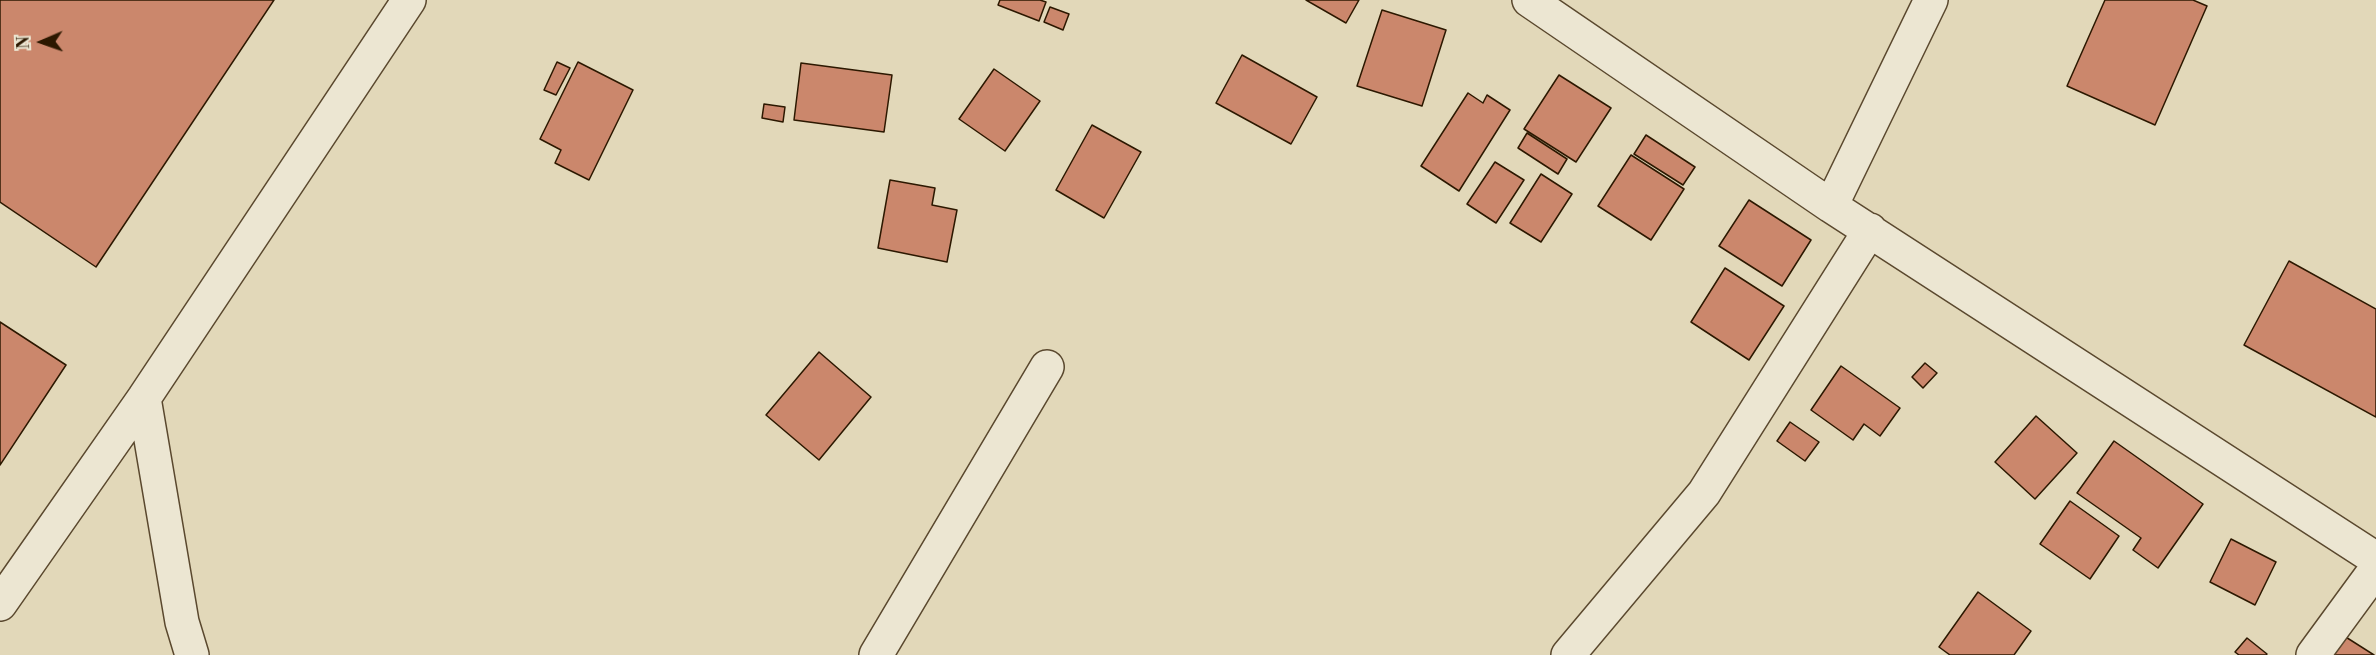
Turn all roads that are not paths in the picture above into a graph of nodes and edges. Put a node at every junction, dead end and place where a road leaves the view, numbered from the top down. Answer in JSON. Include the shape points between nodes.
{"nodes":[{"id":1,"x":409,"y":0,"type":"edge"},
{"id":2,"x":1529,"y":0,"type":"edge"},
{"id":3,"x":1931,"y":0,"type":"edge"},
{"id":4,"x":1831,"y":206,"type":"junction"},
{"id":5,"x":1870,"y":230,"type":"junction"},
{"id":6,"x":1047,"y":367,"type":"dead end"},
{"id":7,"x":144,"y":398,"type":"junction"},
{"id":8,"x":2376,"y":559,"type":"edge"},
{"id":9,"x":2376,"y":569,"type":"edge"},
{"id":10,"x":0,"y":604,"type":"edge"},
{"id":11,"x":192,"y":655,"type":"edge"},
{"id":12,"x":876,"y":655,"type":"edge"},
{"id":13,"x":1568,"y":655,"type":"edge"},
{"id":14,"x":2313,"y":655,"type":"edge"}],
"edges":[{"from":1,"to":7,"type":"street"},
{"from":2,"to":4,"type":"street"},
{"from":3,"to":4,"type":"street"},
{"from":4,"to":5,"type":"street"},
{"from":5,"to":8,"type":"street"},
{"from":5,"to":13,"type":"street","via":[[1704,493]]},
{"from":6,"to":12,"type":"street"},
{"from":7,"to":10,"type":"street"},
{"from":7,"to":11,"type":"street","via":[[182,622]]},
{"from":9,"to":14,"type":"street"}]}
